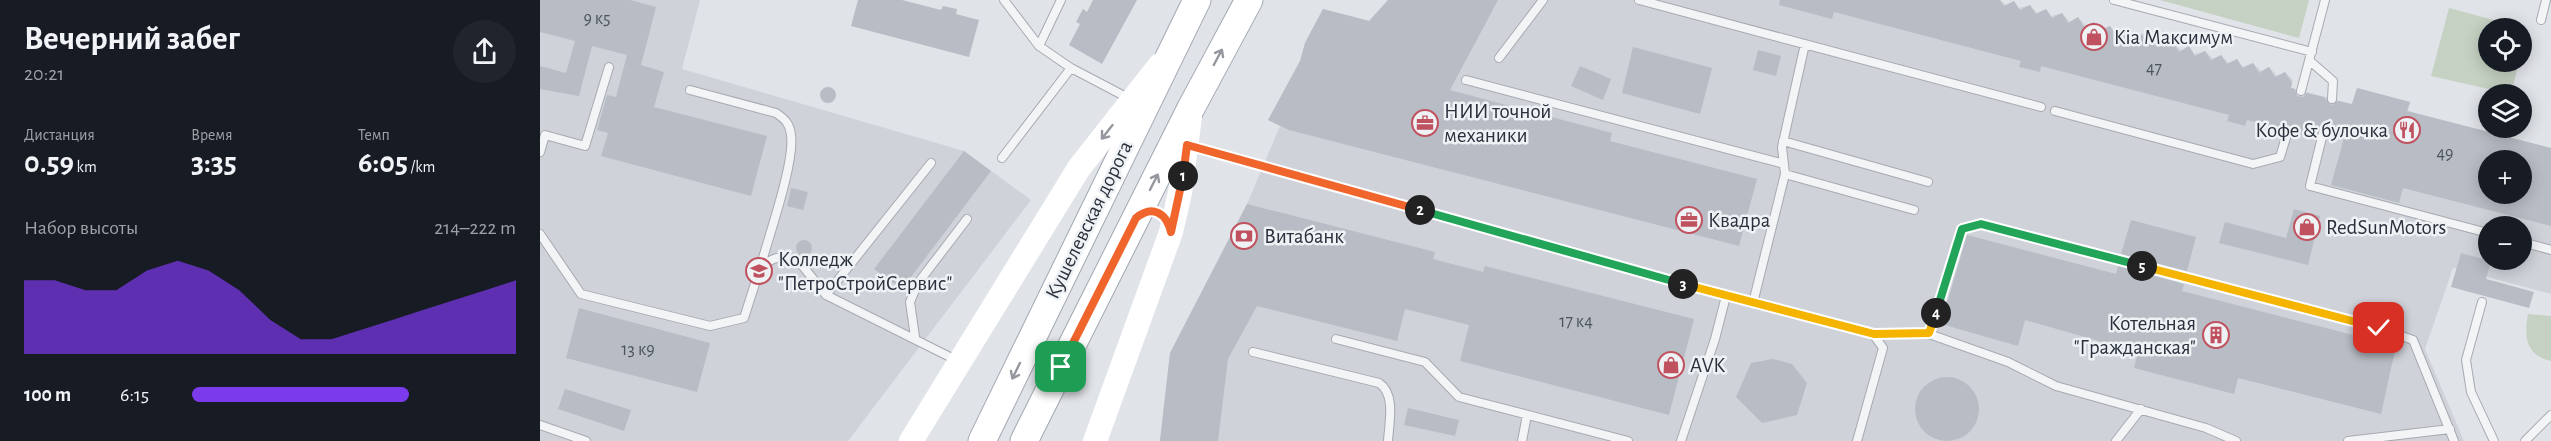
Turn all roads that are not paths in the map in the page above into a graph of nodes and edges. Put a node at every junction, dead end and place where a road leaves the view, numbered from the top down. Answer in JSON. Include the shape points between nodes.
{"nodes":[{"id":1,"x":1004,"y":0,"type":"edge"},
{"id":2,"x":1061,"y":0,"type":"edge"},
{"id":3,"x":1197,"y":0,"type":"edge"},
{"id":4,"x":1249,"y":0,"type":"edge"},
{"id":5,"x":1543,"y":0,"type":"edge"},
{"id":6,"x":1639,"y":0,"type":"edge"},
{"id":7,"x":2114,"y":0,"type":"edge"},
{"id":8,"x":2325,"y":0,"type":"edge"},
{"id":9,"x":2546,"y":0,"type":"edge"},
{"id":10,"x":2541,"y":20,"type":"dead end"},
{"id":11,"x":1805,"y":44,"type":"junction"},
{"id":12,"x":1039,"y":46,"type":"junction"},
{"id":13,"x":1170,"y":54,"type":"junction"},
{"id":14,"x":2311,"y":56,"type":"junction"},
{"id":15,"x":1499,"y":58,"type":"dead end"},
{"id":16,"x":609,"y":67,"type":"dead end"},
{"id":17,"x":1071,"y":68,"type":"junction"},
{"id":18,"x":1466,"y":80,"type":"dead end"},
{"id":19,"x":690,"y":90,"type":"dead end"},
{"id":20,"x":2301,"y":91,"type":"dead end"},
{"id":21,"x":2332,"y":99,"type":"dead end"},
{"id":22,"x":1130,"y":100,"type":"junction"},
{"id":23,"x":2041,"y":107,"type":"dead end"},
{"id":24,"x":1191,"y":108,"type":"junction"},
{"id":25,"x":2055,"y":111,"type":"dead end"},
{"id":26,"x":2289,"y":131,"type":"dead end"},
{"id":27,"x":2323,"y":133,"type":"dead end"},
{"id":28,"x":1783,"y":141,"type":"junction"},
{"id":29,"x":1187,"y":145,"type":"junction"},
{"id":30,"x":540,"y":152,"type":"edge"},
{"id":31,"x":1002,"y":158,"type":"dead end"},
{"id":32,"x":932,"y":163,"type":"dead end"},
{"id":33,"x":1784,"y":164,"type":"junction"},
{"id":34,"x":1785,"y":174,"type":"junction"},
{"id":35,"x":1928,"y":182,"type":"dead end"},
{"id":36,"x":1071,"y":184,"type":"junction"},
{"id":37,"x":1098,"y":201,"type":"junction"},
{"id":38,"x":1914,"y":210,"type":"dead end"},
{"id":39,"x":1136,"y":218,"type":"junction"},
{"id":40,"x":967,"y":219,"type":"dead end"},
{"id":41,"x":2478,"y":230,"type":"edge"},
{"id":42,"x":1171,"y":232,"type":"junction"},
{"id":43,"x":540,"y":234,"type":"edge"},
{"id":44,"x":2532,"y":245,"type":"edge"},
{"id":45,"x":2551,"y":250,"type":"edge"},
{"id":46,"x":761,"y":265,"type":"junction"},
{"id":47,"x":826,"y":295,"type":"junction"},
{"id":48,"x":1726,"y":296,"type":"junction"},
{"id":49,"x":2482,"y":302,"type":"dead end"},
{"id":50,"x":1753,"y":303,"type":"junction"},
{"id":51,"x":1929,"y":333,"type":"junction"},
{"id":52,"x":1874,"y":334,"type":"junction"},
{"id":53,"x":915,"y":337,"type":"junction"},
{"id":54,"x":1336,"y":339,"type":"dead end"},
{"id":55,"x":1253,"y":352,"type":"dead end"},
{"id":56,"x":959,"y":361,"type":"junction"},
{"id":57,"x":2141,"y":409,"type":"junction"},
{"id":58,"x":1527,"y":415,"type":"junction"},
{"id":59,"x":2551,"y":415,"type":"edge"},
{"id":60,"x":540,"y":425,"type":"edge"},
{"id":61,"x":2450,"y":429,"type":"junction"},
{"id":62,"x":586,"y":441,"type":"edge"},
{"id":63,"x":911,"y":441,"type":"edge"},
{"id":64,"x":982,"y":441,"type":"edge"},
{"id":65,"x":1024,"y":441,"type":"edge"},
{"id":66,"x":1095,"y":441,"type":"edge"},
{"id":67,"x":1388,"y":441,"type":"edge"},
{"id":68,"x":1522,"y":441,"type":"edge"},
{"id":69,"x":1628,"y":441,"type":"edge"},
{"id":70,"x":1681,"y":441,"type":"edge"},
{"id":71,"x":1857,"y":441,"type":"edge"},
{"id":72,"x":2116,"y":441,"type":"edge"},
{"id":73,"x":2236,"y":441,"type":"edge"},
{"id":74,"x":2348,"y":441,"type":"edge"},
{"id":75,"x":2454,"y":441,"type":"edge"},
{"id":76,"x":2494,"y":441,"type":"edge"},
{"id":77,"x":2525,"y":441,"type":"edge"}],
"edges":[{"from":1,"to":12,"type":"lane"},
{"from":2,"to":12,"type":"lane"},
{"from":3,"to":13,"type":"main road","name":"Кушелевская дорога"},
{"from":24,"to":4,"type":"main road","name":"Кушелевская дорога","one_way":true},
{"from":5,"to":15,"type":"lane"},
{"from":6,"to":11,"type":"lane"},
{"from":7,"to":14,"type":"lane"},
{"from":8,"to":14,"type":"lane"},
{"from":9,"to":10,"type":"lane"},
{"from":11,"to":23,"type":"lane"},
{"from":11,"to":28,"type":"lane"},
{"from":12,"to":17,"type":"lane"},
{"from":13,"to":22,"type":"main road"},
{"from":13,"to":37,"type":"main road","name":"Кушелевская дорога"},
{"from":14,"to":20,"type":"lane"},
{"from":14,"to":21,"type":"lane","via":[[2333,81]]},
{"from":16,"to":30,"type":"lane","via":[[585,146],[545,135]]},
{"from":17,"to":22,"type":"lane"},
{"from":17,"to":31,"type":"lane"},
{"from":18,"to":33,"type":"lane"},
{"from":19,"to":46,"type":"lane","via":[[776,113],[787,120],[792,136],[790,159]]},
{"from":22,"to":36,"type":"main road","one_way":true},
{"from":24,"to":29,"type":"main road"},
{"from":39,"to":24,"type":"main road","name":"Кушелевская дорога","one_way":true},
{"from":25,"to":26,"type":"lane","via":[[2253,164],[2280,157]]},
{"from":27,"to":41,"type":"lane","via":[[2310,186]]},
{"from":28,"to":33,"type":"lane"},
{"from":28,"to":35,"type":"lane"},
{"from":29,"to":42,"type":"main road"},
{"from":29,"to":48,"type":"lane"},
{"from":32,"to":47,"type":"lane"},
{"from":33,"to":34,"type":"lane"},
{"from":34,"to":38,"type":"lane"},
{"from":34,"to":50,"type":"lane"},
{"from":36,"to":37,"type":"main road","via":[[1092,184]]},
{"from":36,"to":56,"type":"main road"},
{"from":37,"to":64,"type":"main road","name":"Кушелевская дорога","one_way":true},
{"from":39,"to":42,"type":"main road","via":[[1144,211],[1156,211],[1164,216]]},
{"from":39,"to":65,"type":"main road","name":"Кушелевская дорога"},
{"from":40,"to":53,"type":"lane","via":[[918,283],[910,302]]},
{"from":42,"to":66,"type":"main road"},
{"from":43,"to":46,"type":"lane","via":[[581,294],[710,326],[744,318]]},
{"from":44,"to":45,"type":"lane"},
{"from":46,"to":47,"type":"lane","via":[[776,258],[797,259]]},
{"from":47,"to":53,"type":"lane"},
{"from":48,"to":50,"type":"lane"},
{"from":48,"to":70,"type":"lane"},
{"from":49,"to":76,"type":"lane","via":[[2466,360],[2471,392]]},
{"from":50,"to":52,"type":"lane"},
{"from":51,"to":52,"type":"lane"},
{"from":51,"to":57,"type":"lane","via":[[2008,362],[2056,386]]},
{"from":51,"to":61,"type":"lane","via":[[1962,229],[1981,224],[2413,340]]},
{"from":52,"to":71,"type":"lane","via":[[1883,348]]},
{"from":53,"to":56,"type":"lane"},
{"from":54,"to":58,"type":"lane","via":[[1425,362],[1459,398]]},
{"from":55,"to":67,"type":"lane","via":[[1379,383],[1389,397]]},
{"from":56,"to":63,"type":"main road"},
{"from":57,"to":72,"type":"lane"},
{"from":57,"to":73,"type":"lane"},
{"from":58,"to":68,"type":"lane"},
{"from":58,"to":69,"type":"lane"},
{"from":59,"to":77,"type":"lane"},
{"from":60,"to":62,"type":"lane"},
{"from":61,"to":74,"type":"lane"},
{"from":61,"to":75,"type":"lane"}]}
